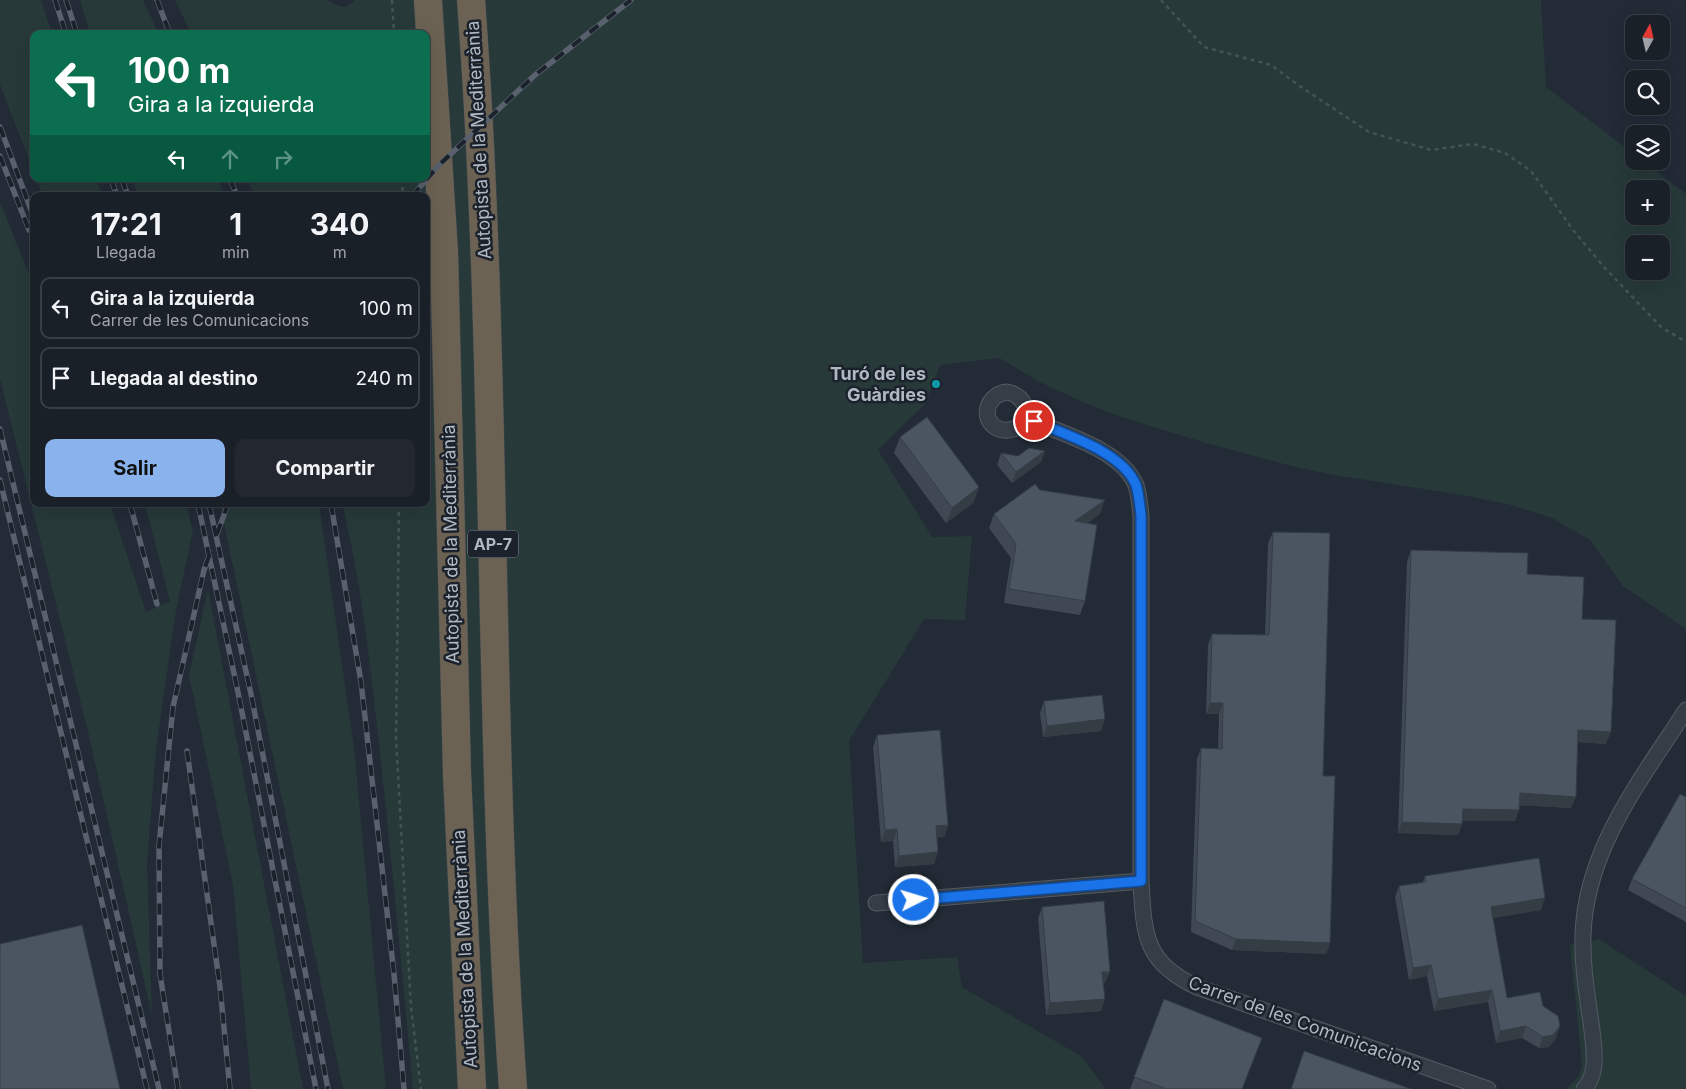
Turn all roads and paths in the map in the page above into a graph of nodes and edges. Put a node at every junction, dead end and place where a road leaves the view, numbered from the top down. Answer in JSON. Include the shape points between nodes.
{"nodes":[{"id":1,"x":392,"y":0,"type":"edge"},
{"id":2,"x":428,"y":0,"type":"edge"},
{"id":3,"x":471,"y":0,"type":"edge"},
{"id":4,"x":1161,"y":0,"type":"edge"},
{"id":5,"x":394,"y":30,"type":"edge"},
{"id":6,"x":430,"y":30,"type":"edge"},
{"id":7,"x":430,"y":32,"type":"edge"},
{"id":8,"x":1686,"y":342,"type":"edge"},
{"id":9,"x":1034,"y":421,"type":"dead end"},
{"id":10,"x":399,"y":507,"type":"edge"},
{"id":11,"x":1686,"y":710,"type":"edge"},
{"id":12,"x":1141,"y":881,"type":"junction"},
{"id":13,"x":876,"y":903,"type":"dead end"},
{"id":14,"x":421,"y":1089,"type":"edge"},
{"id":15,"x":472,"y":1089,"type":"edge"},
{"id":16,"x":513,"y":1089,"type":"edge"},
{"id":17,"x":1488,"y":1089,"type":"edge"},
{"id":18,"x":1584,"y":1089,"type":"edge"}],
"edges":[{"from":1,"to":5,"type":"path"},
{"from":2,"to":6,"type":"highway","name":"Autopista de la Mediterrània","number":"AP-7"},
{"from":3,"to":16,"type":"highway","name":"Autopista de la Mediterrània","number":"AP-7","via":[[490,379],[501,857]]},
{"from":4,"to":8,"type":"path","via":[[1204,46],[1271,65],[1369,132],[1431,150],[1473,144],[1506,153],[1531,171],[1573,230],[1661,327]]},
{"from":7,"to":15,"type":"highway","name":"Autopista de la Mediterrània","number":"AP-7","via":[[444,252],[457,774]]},
{"from":9,"to":12,"type":"street","name":"Carrer de les Comunicacions","via":[[1119,461],[1135,484],[1140,500]]},
{"from":10,"to":14,"type":"path","via":[[396,738],[411,1007]]},
{"from":11,"to":18,"type":"street","via":[[1605,842],[1590,883],[1582,943],[1594,1066]]},
{"from":12,"to":13,"type":"street"},
{"from":12,"to":17,"type":"street","name":"Carrer de les Comunicacions","via":[[1147,941],[1162,964],[1186,982]]}]}
